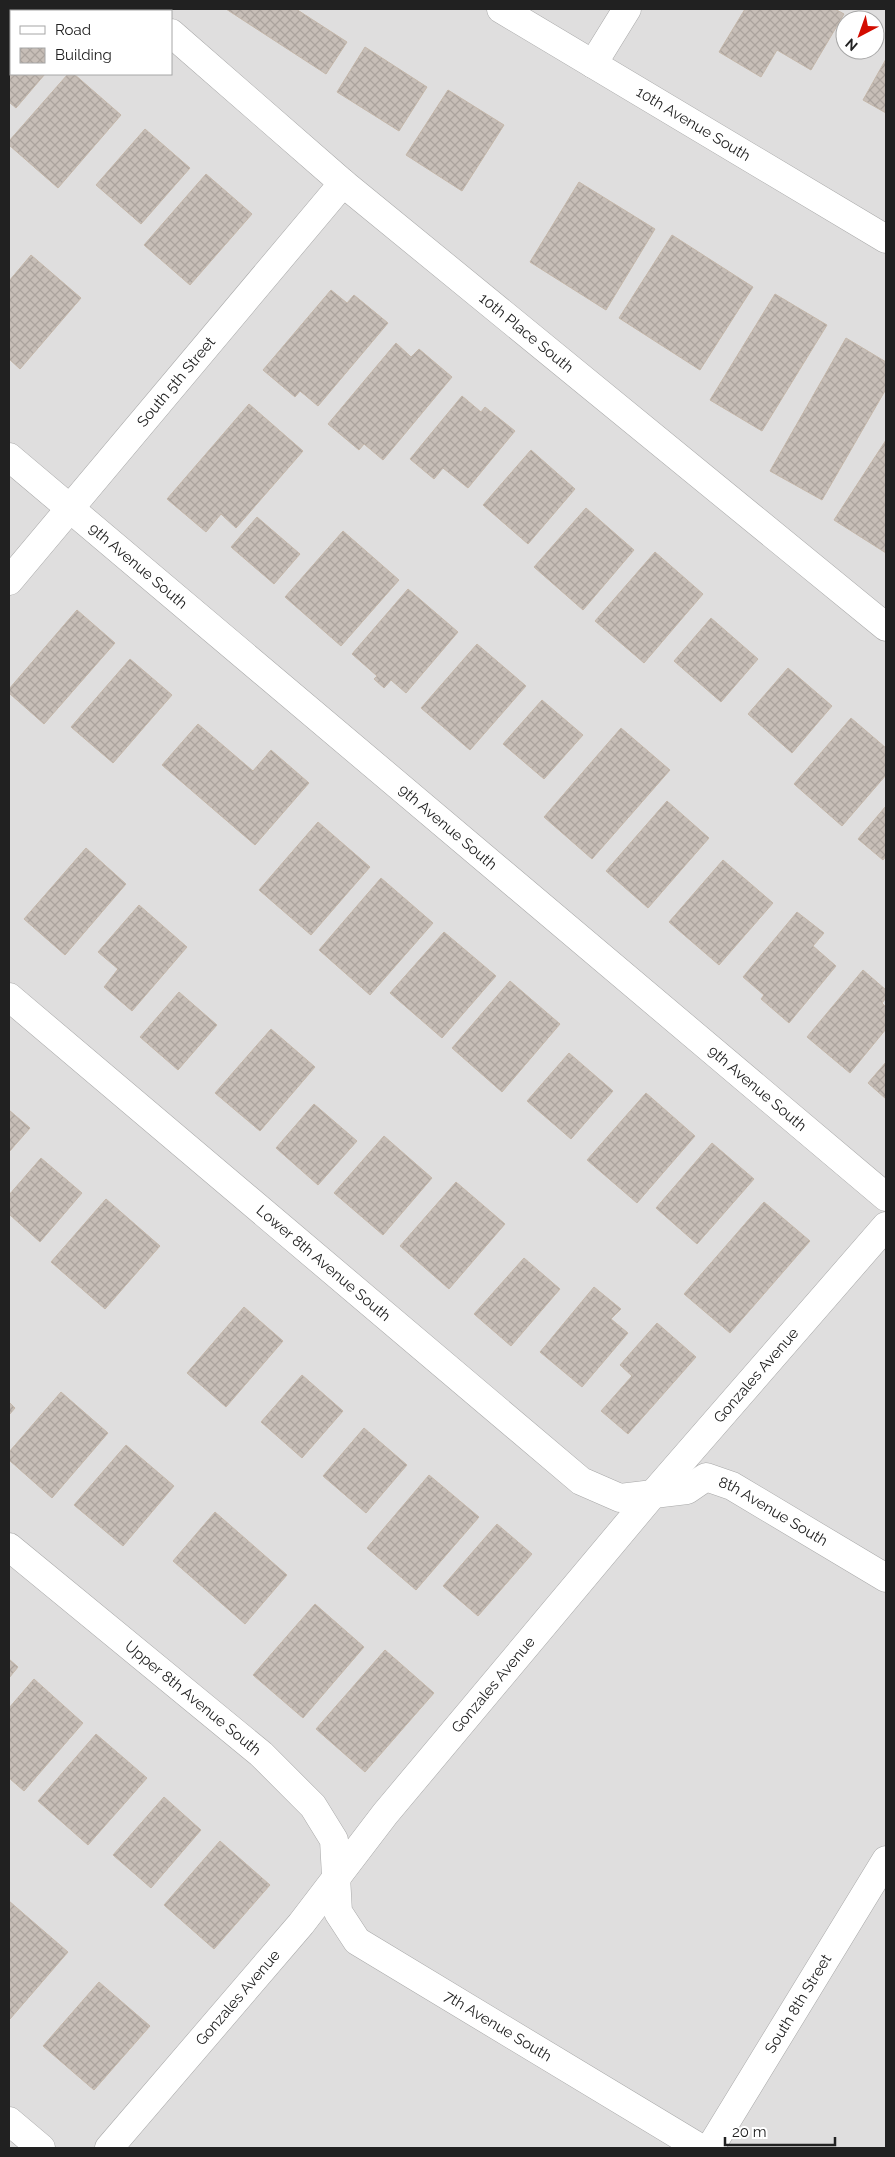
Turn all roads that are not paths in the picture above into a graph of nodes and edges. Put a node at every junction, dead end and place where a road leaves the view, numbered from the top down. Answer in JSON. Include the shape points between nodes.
{"nodes":[{"id":1,"x":501,"y":9,"type":"edge"},
{"id":2,"x":627,"y":9,"type":"edge"},
{"id":3,"x":172,"y":34,"type":"edge"},
{"id":4,"x":594,"y":64,"type":"junction"},
{"id":5,"x":343,"y":183,"type":"junction"},
{"id":6,"x":886,"y":238,"type":"edge"},
{"id":7,"x":9,"y":457,"type":"edge"},
{"id":8,"x":70,"y":510,"type":"junction"},
{"id":9,"x":9,"y":581,"type":"edge"},
{"id":10,"x":886,"y":627,"type":"edge"},
{"id":11,"x":9,"y":997,"type":"edge"},
{"id":12,"x":886,"y":1197,"type":"edge"},
{"id":13,"x":886,"y":1226,"type":"edge"},
{"id":14,"x":653,"y":1494,"type":"junction"},
{"id":15,"x":9,"y":1547,"type":"edge"},
{"id":16,"x":886,"y":1578,"type":"edge"},
{"id":17,"x":886,"y":1860,"type":"edge"},
{"id":18,"x":336,"y":1876,"type":"junction"},
{"id":19,"x":9,"y":2121,"type":"edge"},
{"id":20,"x":40,"y":2148,"type":"edge"},
{"id":21,"x":109,"y":2148,"type":"edge"},
{"id":22,"x":700,"y":2148,"type":"edge"},
{"id":23,"x":710,"y":2148,"type":"edge"}],
"edges":[{"from":1,"to":4,"type":"street","name":"10th Avenue South"},
{"from":2,"to":4,"type":"street"},
{"from":3,"to":5,"type":"street","name":"10th Place South"},
{"from":4,"to":6,"type":"street","name":"10th Avenue South"},
{"from":5,"to":8,"type":"street","name":"South 5th Street"},
{"from":5,"to":10,"type":"street","name":"10th Place South"},
{"from":7,"to":8,"type":"street","name":"9th Avenue South"},
{"from":8,"to":9,"type":"street","name":"South 5th Street"},
{"from":8,"to":12,"type":"street","name":"9th Avenue South"},
{"from":11,"to":14,"type":"street","name":"Lower 8th Avenue South","via":[[581,1481],[620,1498]]},
{"from":13,"to":14,"type":"street","name":"Gonzales Avenue"},
{"from":14,"to":16,"type":"street","name":"8th Avenue South","via":[[687,1490],[706,1477],[732,1486]]},
{"from":14,"to":18,"type":"street","name":"Gonzales Avenue"},
{"from":15,"to":18,"type":"street","name":"Upper 8th Avenue South","via":[[261,1754],[313,1806],[334,1840]]},
{"from":17,"to":23,"type":"street","name":"South 8th Street"},
{"from":18,"to":21,"type":"street","name":"Gonzales Avenue","via":[[301,1924]]},
{"from":18,"to":22,"type":"street","name":"7th Avenue South","via":[[338,1912],[357,1941]]},
{"from":19,"to":20,"type":"street"}]}
